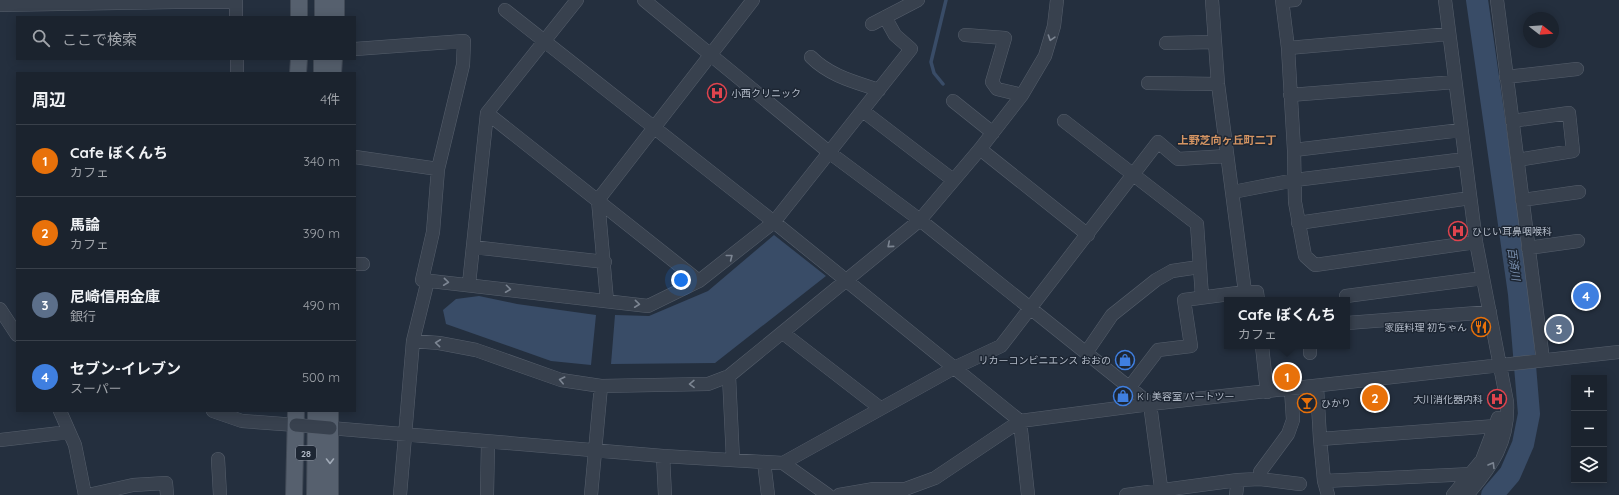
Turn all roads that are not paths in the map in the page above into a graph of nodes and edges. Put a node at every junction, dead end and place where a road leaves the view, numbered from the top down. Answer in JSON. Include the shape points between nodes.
{"nodes":[{"id":1,"x":299,"y":0,"type":"edge"},
{"id":2,"x":312,"y":0,"type":"edge"},
{"id":3,"x":323,"y":0,"type":"edge"},
{"id":4,"x":336,"y":0,"type":"edge"},
{"id":5,"x":577,"y":0,"type":"edge"},
{"id":6,"x":644,"y":0,"type":"edge"},
{"id":7,"x":753,"y":0,"type":"edge"},
{"id":8,"x":918,"y":0,"type":"edge"},
{"id":9,"x":1057,"y":0,"type":"edge"},
{"id":10,"x":1212,"y":0,"type":"edge"},
{"id":11,"x":1286,"y":0,"type":"edge"},
{"id":12,"x":1445,"y":0,"type":"edge"},
{"id":13,"x":1497,"y":0,"type":"edge"},
{"id":14,"x":117,"y":1,"type":"edge"},
{"id":15,"x":175,"y":1,"type":"edge"},
{"id":16,"x":213,"y":1,"type":"edge"},
{"id":17,"x":0,"y":5,"type":"edge"},
{"id":18,"x":505,"y":10,"type":"dead end"},
{"id":19,"x":236,"y":16,"type":"edge"},
{"id":20,"x":299,"y":16,"type":"edge"},
{"id":21,"x":312,"y":16,"type":"edge"},
{"id":22,"x":323,"y":16,"type":"edge"},
{"id":23,"x":336,"y":16,"type":"edge"},
{"id":24,"x":885,"y":17,"type":"junction"},
{"id":25,"x":872,"y":24,"type":"dead end"},
{"id":26,"x":1449,"y":34,"type":"junction"},
{"id":27,"x":964,"y":35,"type":"dead end"},
{"id":28,"x":545,"y":42,"type":"junction"},
{"id":29,"x":1214,"y":42,"type":"junction"},
{"id":30,"x":1166,"y":43,"type":"dead end"},
{"id":31,"x":1288,"y":48,"type":"junction"},
{"id":32,"x":356,"y":49,"type":"edge"},
{"id":33,"x":712,"y":54,"type":"junction"},
{"id":34,"x":811,"y":57,"type":"dead end"},
{"id":35,"x":237,"y":60,"type":"edge"},
{"id":36,"x":299,"y":60,"type":"edge"},
{"id":37,"x":312,"y":60,"type":"edge"},
{"id":38,"x":322,"y":60,"type":"edge"},
{"id":39,"x":334,"y":60,"type":"edge"},
{"id":40,"x":1577,"y":69,"type":"dead end"},
{"id":41,"x":237,"y":72,"type":"edge"},
{"id":42,"x":298,"y":72,"type":"edge"},
{"id":43,"x":312,"y":72,"type":"edge"},
{"id":44,"x":322,"y":72,"type":"edge"},
{"id":45,"x":334,"y":72,"type":"edge"},
{"id":46,"x":1506,"y":77,"type":"junction"},
{"id":47,"x":1455,"y":82,"type":"junction"},
{"id":48,"x":1148,"y":83,"type":"dead end"},
{"id":49,"x":1218,"y":84,"type":"junction"},
{"id":50,"x":879,"y":90,"type":"junction"},
{"id":51,"x":1022,"y":95,"type":"junction"},
{"id":52,"x":1290,"y":95,"type":"junction"},
{"id":53,"x":953,"y":101,"type":"dead end"},
{"id":54,"x":863,"y":111,"type":"junction"},
{"id":55,"x":487,"y":114,"type":"junction"},
{"id":56,"x":1064,"y":121,"type":"dead end"},
{"id":57,"x":1512,"y":121,"type":"junction"},
{"id":58,"x":653,"y":127,"type":"junction"},
{"id":59,"x":1461,"y":130,"type":"junction"},
{"id":60,"x":993,"y":133,"type":"junction"},
{"id":61,"x":913,"y":142,"type":"dead end"},
{"id":62,"x":980,"y":149,"type":"junction"},
{"id":63,"x":1294,"y":150,"type":"junction"},
{"id":64,"x":830,"y":153,"type":"junction"},
{"id":65,"x":1227,"y":156,"type":"junction"},
{"id":66,"x":356,"y":157,"type":"edge"},
{"id":67,"x":1465,"y":159,"type":"junction"},
{"id":68,"x":1516,"y":160,"type":"junction"},
{"id":69,"x":438,"y":168,"type":"junction"},
{"id":70,"x":1134,"y":175,"type":"junction"},
{"id":71,"x":955,"y":178,"type":"junction"},
{"id":72,"x":1295,"y":180,"type":"junction"},
{"id":73,"x":1232,"y":192,"type":"junction"},
{"id":74,"x":1579,"y":192,"type":"dead end"},
{"id":75,"x":1470,"y":198,"type":"junction"},
{"id":76,"x":598,"y":200,"type":"junction"},
{"id":77,"x":1522,"y":200,"type":"junction"},
{"id":78,"x":920,"y":220,"type":"junction"},
{"id":79,"x":774,"y":222,"type":"junction"},
{"id":80,"x":1298,"y":223,"type":"junction"},
{"id":81,"x":1088,"y":235,"type":"junction"},
{"id":82,"x":1578,"y":241,"type":"dead end"},
{"id":83,"x":1476,"y":242,"type":"junction"},
{"id":84,"x":473,"y":247,"type":"junction"},
{"id":85,"x":1528,"y":248,"type":"junction"},
{"id":86,"x":605,"y":262,"type":"junction"},
{"id":87,"x":1200,"y":267,"type":"junction"},
{"id":88,"x":1483,"y":278,"type":"junction"},
{"id":89,"x":425,"y":280,"type":"junction"},
{"id":90,"x":847,"y":280,"type":"junction"},
{"id":91,"x":699,"y":281,"type":"junction"},
{"id":92,"x":469,"y":284,"type":"junction"},
{"id":93,"x":1245,"y":292,"type":"junction"},
{"id":94,"x":1346,"y":296,"type":"dead end"},
{"id":95,"x":1202,"y":297,"type":"junction"},
{"id":96,"x":1258,"y":297,"type":"edge"},
{"id":97,"x":607,"y":301,"type":"junction"},
{"id":98,"x":1029,"y":307,"type":"junction"},
{"id":99,"x":0,"y":309,"type":"edge"},
{"id":100,"x":1490,"y":312,"type":"junction"},
{"id":101,"x":1350,"y":323,"type":"edge"},
{"id":102,"x":783,"y":332,"type":"junction"},
{"id":103,"x":16,"y":333,"type":"edge"},
{"id":104,"x":412,"y":341,"type":"junction"},
{"id":105,"x":1262,"y":349,"type":"edge"},
{"id":106,"x":1619,"y":352,"type":"edge"},
{"id":107,"x":1086,"y":353,"type":"junction"},
{"id":108,"x":1541,"y":360,"type":"junction"},
{"id":109,"x":1503,"y":365,"type":"junction"},
{"id":110,"x":954,"y":368,"type":"junction"},
{"id":111,"x":729,"y":376,"type":"junction"},
{"id":112,"x":601,"y":386,"type":"junction"},
{"id":113,"x":1317,"y":386,"type":"junction"},
{"id":114,"x":1129,"y":388,"type":"junction"},
{"id":115,"x":1291,"y":389,"type":"junction"},
{"id":116,"x":1266,"y":392,"type":"junction"},
{"id":117,"x":1506,"y":402,"type":"junction"},
{"id":118,"x":1150,"y":404,"type":"junction"},
{"id":119,"x":880,"y":408,"type":"junction"},
{"id":120,"x":60,"y":412,"type":"edge"},
{"id":121,"x":307,"y":412,"type":"edge"},
{"id":122,"x":316,"y":412,"type":"edge"},
{"id":123,"x":330,"y":412,"type":"edge"},
{"id":124,"x":228,"y":413,"type":"edge"},
{"id":125,"x":296,"y":418,"type":"edge"},
{"id":126,"x":1020,"y":421,"type":"junction"},
{"id":127,"x":1496,"y":426,"type":"junction"},
{"id":128,"x":330,"y":428,"type":"junction"},
{"id":129,"x":69,"y":432,"type":"junction"},
{"id":130,"x":404,"y":435,"type":"junction"},
{"id":131,"x":1320,"y":439,"type":"junction"},
{"id":132,"x":0,"y":440,"type":"edge"},
{"id":133,"x":488,"y":442,"type":"junction"},
{"id":134,"x":595,"y":450,"type":"junction"},
{"id":135,"x":663,"y":456,"type":"junction"},
{"id":136,"x":218,"y":459,"type":"dead end"},
{"id":137,"x":733,"y":460,"type":"junction"},
{"id":138,"x":764,"y":462,"type":"junction"},
{"id":139,"x":784,"y":463,"type":"junction"},
{"id":140,"x":1472,"y":474,"type":"junction"},
{"id":141,"x":1238,"y":480,"type":"junction"},
{"id":142,"x":1260,"y":480,"type":"junction"},
{"id":143,"x":1324,"y":481,"type":"junction"},
{"id":144,"x":1300,"y":484,"type":"dead end"},
{"id":145,"x":1287,"y":489,"type":"edge"},
{"id":146,"x":905,"y":492,"type":"edge"},
{"id":147,"x":1162,"y":493,"type":"edge"},
{"id":148,"x":87,"y":495,"type":"edge"},
{"id":149,"x":167,"y":495,"type":"edge"},
{"id":150,"x":220,"y":495,"type":"edge"},
{"id":151,"x":294,"y":495,"type":"edge"},
{"id":152,"x":305,"y":495,"type":"edge"},
{"id":153,"x":315,"y":495,"type":"edge"},
{"id":154,"x":330,"y":495,"type":"edge"},
{"id":155,"x":400,"y":495,"type":"edge"},
{"id":156,"x":487,"y":495,"type":"edge"},
{"id":157,"x":591,"y":495,"type":"edge"},
{"id":158,"x":665,"y":495,"type":"edge"},
{"id":159,"x":768,"y":495,"type":"edge"},
{"id":160,"x":828,"y":495,"type":"edge"},
{"id":161,"x":839,"y":495,"type":"edge"},
{"id":162,"x":1028,"y":495,"type":"edge"},
{"id":163,"x":1126,"y":495,"type":"edge"},
{"id":164,"x":1236,"y":495,"type":"edge"},
{"id":165,"x":1328,"y":495,"type":"edge"},
{"id":166,"x":1453,"y":495,"type":"edge"},
{"id":167,"x":1467,"y":495,"type":"edge"}],
"edges":[{"from":1,"to":20,"type":"main road"},
{"from":2,"to":21,"type":"main road"},
{"from":3,"to":22,"type":"main road"},
{"from":4,"to":23,"type":"main road"},
{"from":5,"to":28,"type":"street"},
{"from":6,"to":33,"type":"street"},
{"from":7,"to":33,"type":"street"},
{"from":8,"to":24,"type":"street"},
{"from":9,"to":51,"type":"street","one_way":true,"via":[[1054,26],[1045,56]]},
{"from":10,"to":29,"type":"street"},
{"from":11,"to":31,"type":"street"},
{"from":12,"to":26,"type":"street"},
{"from":13,"to":46,"type":"street"},
{"from":14,"to":15,"type":"street"},
{"from":14,"to":17,"type":"street"},
{"from":15,"to":16,"type":"street"},
{"from":16,"to":19,"type":"street","via":[[236,2]]},
{"from":18,"to":28,"type":"street"},
{"from":24,"to":25,"type":"street"},
{"from":24,"to":50,"type":"street","via":[[895,35],[911,49]]},
{"from":26,"to":31,"type":"street"},
{"from":26,"to":47,"type":"street"},
{"from":27,"to":51,"type":"street","via":[[1005,38],[992,82],[997,90]]},
{"from":28,"to":55,"type":"street"},
{"from":28,"to":58,"type":"street"},
{"from":29,"to":30,"type":"street"},
{"from":29,"to":49,"type":"street"},
{"from":31,"to":52,"type":"street"},
{"from":32,"to":69,"type":"street","via":[[464,41],[462,65]]},
{"from":33,"to":58,"type":"street"},
{"from":33,"to":64,"type":"street"},
{"from":34,"to":50,"type":"street","via":[[819,65],[843,78]]},
{"from":35,"to":41,"type":"street"},
{"from":36,"to":42,"type":"main road"},
{"from":37,"to":43,"type":"main road"},
{"from":38,"to":44,"type":"main road"},
{"from":39,"to":45,"type":"main road"},
{"from":40,"to":46,"type":"street"},
{"from":46,"to":57,"type":"street"},
{"from":47,"to":52,"type":"street"},
{"from":47,"to":59,"type":"street"},
{"from":48,"to":49,"type":"street"},
{"from":49,"to":65,"type":"street"},
{"from":50,"to":54,"type":"street"},
{"from":51,"to":60,"type":"street"},
{"from":52,"to":63,"type":"street"},
{"from":53,"to":60,"type":"street"},
{"from":54,"to":64,"type":"street"},
{"from":54,"to":71,"type":"street"},
{"from":55,"to":76,"type":"street"},
{"from":55,"to":84,"type":"street"},
{"from":56,"to":70,"type":"street"},
{"from":57,"to":68,"type":"street"},
{"from":57,"to":68,"type":"street","via":[[1569,113],[1573,151]]},
{"from":58,"to":76,"type":"street"},
{"from":58,"to":79,"type":"street"},
{"from":59,"to":63,"type":"street"},
{"from":59,"to":67,"type":"street"},
{"from":60,"to":62,"type":"street"},
{"from":61,"to":71,"type":"street"},
{"from":62,"to":71,"type":"street"},
{"from":62,"to":81,"type":"street"},
{"from":63,"to":72,"type":"street"},
{"from":64,"to":78,"type":"street"},
{"from":64,"to":79,"type":"street"},
{"from":65,"to":70,"type":"street","via":[[1178,159],[1158,142]]},
{"from":65,"to":73,"type":"street"},
{"from":66,"to":69,"type":"street"},
{"from":67,"to":72,"type":"street"},
{"from":67,"to":75,"type":"street"},
{"from":68,"to":77,"type":"street"},
{"from":69,"to":89,"type":"street"},
{"from":70,"to":81,"type":"street"},
{"from":70,"to":87,"type":"street","via":[[1196,224]]},
{"from":71,"to":78,"type":"street"},
{"from":72,"to":73,"type":"street"},
{"from":72,"to":80,"type":"street"},
{"from":73,"to":93,"type":"street"},
{"from":74,"to":77,"type":"street"},
{"from":75,"to":80,"type":"street"},
{"from":75,"to":83,"type":"street"},
{"from":76,"to":86,"type":"street"},
{"from":76,"to":91,"type":"street"},
{"from":77,"to":85,"type":"street"},
{"from":78,"to":90,"type":"street","one_way":true},
{"from":78,"to":98,"type":"street"},
{"from":79,"to":90,"type":"street"},
{"from":91,"to":79,"type":"street","one_way":true},
{"from":80,"to":83,"type":"street","via":[[1305,256],[1315,265]]},
{"from":81,"to":98,"type":"street"},
{"from":82,"to":85,"type":"street"},
{"from":83,"to":88,"type":"street"},
{"from":84,"to":86,"type":"street"},
{"from":84,"to":92,"type":"street"},
{"from":85,"to":108,"type":"street"},
{"from":86,"to":97,"type":"street"},
{"from":87,"to":95,"type":"street"},
{"from":87,"to":107,"type":"street","via":[[1172,271],[1156,280],[1112,315]]},
{"from":88,"to":94,"type":"street"},
{"from":88,"to":100,"type":"street"},
{"from":89,"to":92,"type":"street","one_way":true},
{"from":89,"to":104,"type":"street"},
{"from":90,"to":102,"type":"street"},
{"from":90,"to":110,"type":"street"},
{"from":97,"to":91,"type":"street","one_way":true,"via":[[648,306]]},
{"from":92,"to":97,"type":"street","one_way":true},
{"from":93,"to":95,"type":"street"},
{"from":93,"to":96,"type":"street","via":[[1257,292]]},
{"from":95,"to":114,"type":"street","via":[[1184,300],[1191,346],[1158,350]]},
{"from":98,"to":107,"type":"street"},
{"from":98,"to":110,"type":"street","via":[[1000,346]]},
{"from":99,"to":103,"type":"street"},
{"from":100,"to":101,"type":"street"},
{"from":100,"to":109,"type":"street"},
{"from":102,"to":111,"type":"street"},
{"from":102,"to":119,"type":"street"},
{"from":112,"to":104,"type":"street","one_way":true,"via":[[561,380],[476,350],[439,342]]},
{"from":104,"to":130,"type":"street"},
{"from":105,"to":116,"type":"street"},
{"from":106,"to":108,"type":"street"},
{"from":107,"to":114,"type":"street"},
{"from":108,"to":109,"type":"street"},
{"from":109,"to":113,"type":"street"},
{"from":109,"to":117,"type":"street"},
{"from":110,"to":119,"type":"street"},
{"from":110,"to":126,"type":"street"},
{"from":111,"to":112,"type":"street","one_way":true,"via":[[708,384]]},
{"from":111,"to":137,"type":"street"},
{"from":112,"to":134,"type":"street"},
{"from":113,"to":115,"type":"street"},
{"from":113,"to":131,"type":"street"},
{"from":114,"to":118,"type":"street"},
{"from":115,"to":116,"type":"street"},
{"from":115,"to":142,"type":"street","via":[[1293,420],[1288,434],[1260,472]]},
{"from":116,"to":118,"type":"street"},
{"from":117,"to":127,"type":"street"},
{"from":167,"to":117,"type":"street","one_way":true,"via":[[1495,459],[1508,416]]},
{"from":118,"to":126,"type":"street"},
{"from":118,"to":147,"type":"street"},
{"from":119,"to":139,"type":"street"},
{"from":120,"to":129,"type":"street"},
{"from":121,"to":152,"type":"main road","number":"28"},
{"from":122,"to":153,"type":"main road","number":"28"},
{"from":123,"to":128,"type":"main road"},
{"from":124,"to":125,"type":"street","via":[[242,421]]},
{"from":125,"to":128,"type":"street","bridge":true},
{"from":125,"to":151,"type":"main road"},
{"from":126,"to":146,"type":"street","via":[[935,478]]},
{"from":126,"to":162,"type":"street"},
{"from":127,"to":131,"type":"street"},
{"from":127,"to":140,"type":"street","via":[[1482,460]]},
{"from":128,"to":130,"type":"street"},
{"from":128,"to":154,"type":"main road","one_way":true},
{"from":129,"to":132,"type":"street"},
{"from":129,"to":148,"type":"street","via":[[75,445]]},
{"from":130,"to":133,"type":"street"},
{"from":130,"to":155,"type":"street"},
{"from":131,"to":143,"type":"street"},
{"from":133,"to":134,"type":"street"},
{"from":133,"to":156,"type":"street"},
{"from":134,"to":135,"type":"street"},
{"from":134,"to":157,"type":"street"},
{"from":135,"to":137,"type":"street"},
{"from":135,"to":158,"type":"street"},
{"from":136,"to":150,"type":"street"},
{"from":137,"to":138,"type":"street"},
{"from":138,"to":139,"type":"street"},
{"from":138,"to":159,"type":"street"},
{"from":139,"to":160,"type":"street"},
{"from":140,"to":143,"type":"street"},
{"from":140,"to":166,"type":"street"},
{"from":141,"to":142,"type":"street"},
{"from":141,"to":147,"type":"street"},
{"from":141,"to":164,"type":"street"},
{"from":142,"to":145,"type":"street"},
{"from":143,"to":165,"type":"street"},
{"from":144,"to":145,"type":"street"},
{"from":146,"to":161,"type":"street","via":[[874,489]]},
{"from":147,"to":163,"type":"street"},
{"from":148,"to":149,"type":"street","via":[[133,485],[166,483]]}]}
